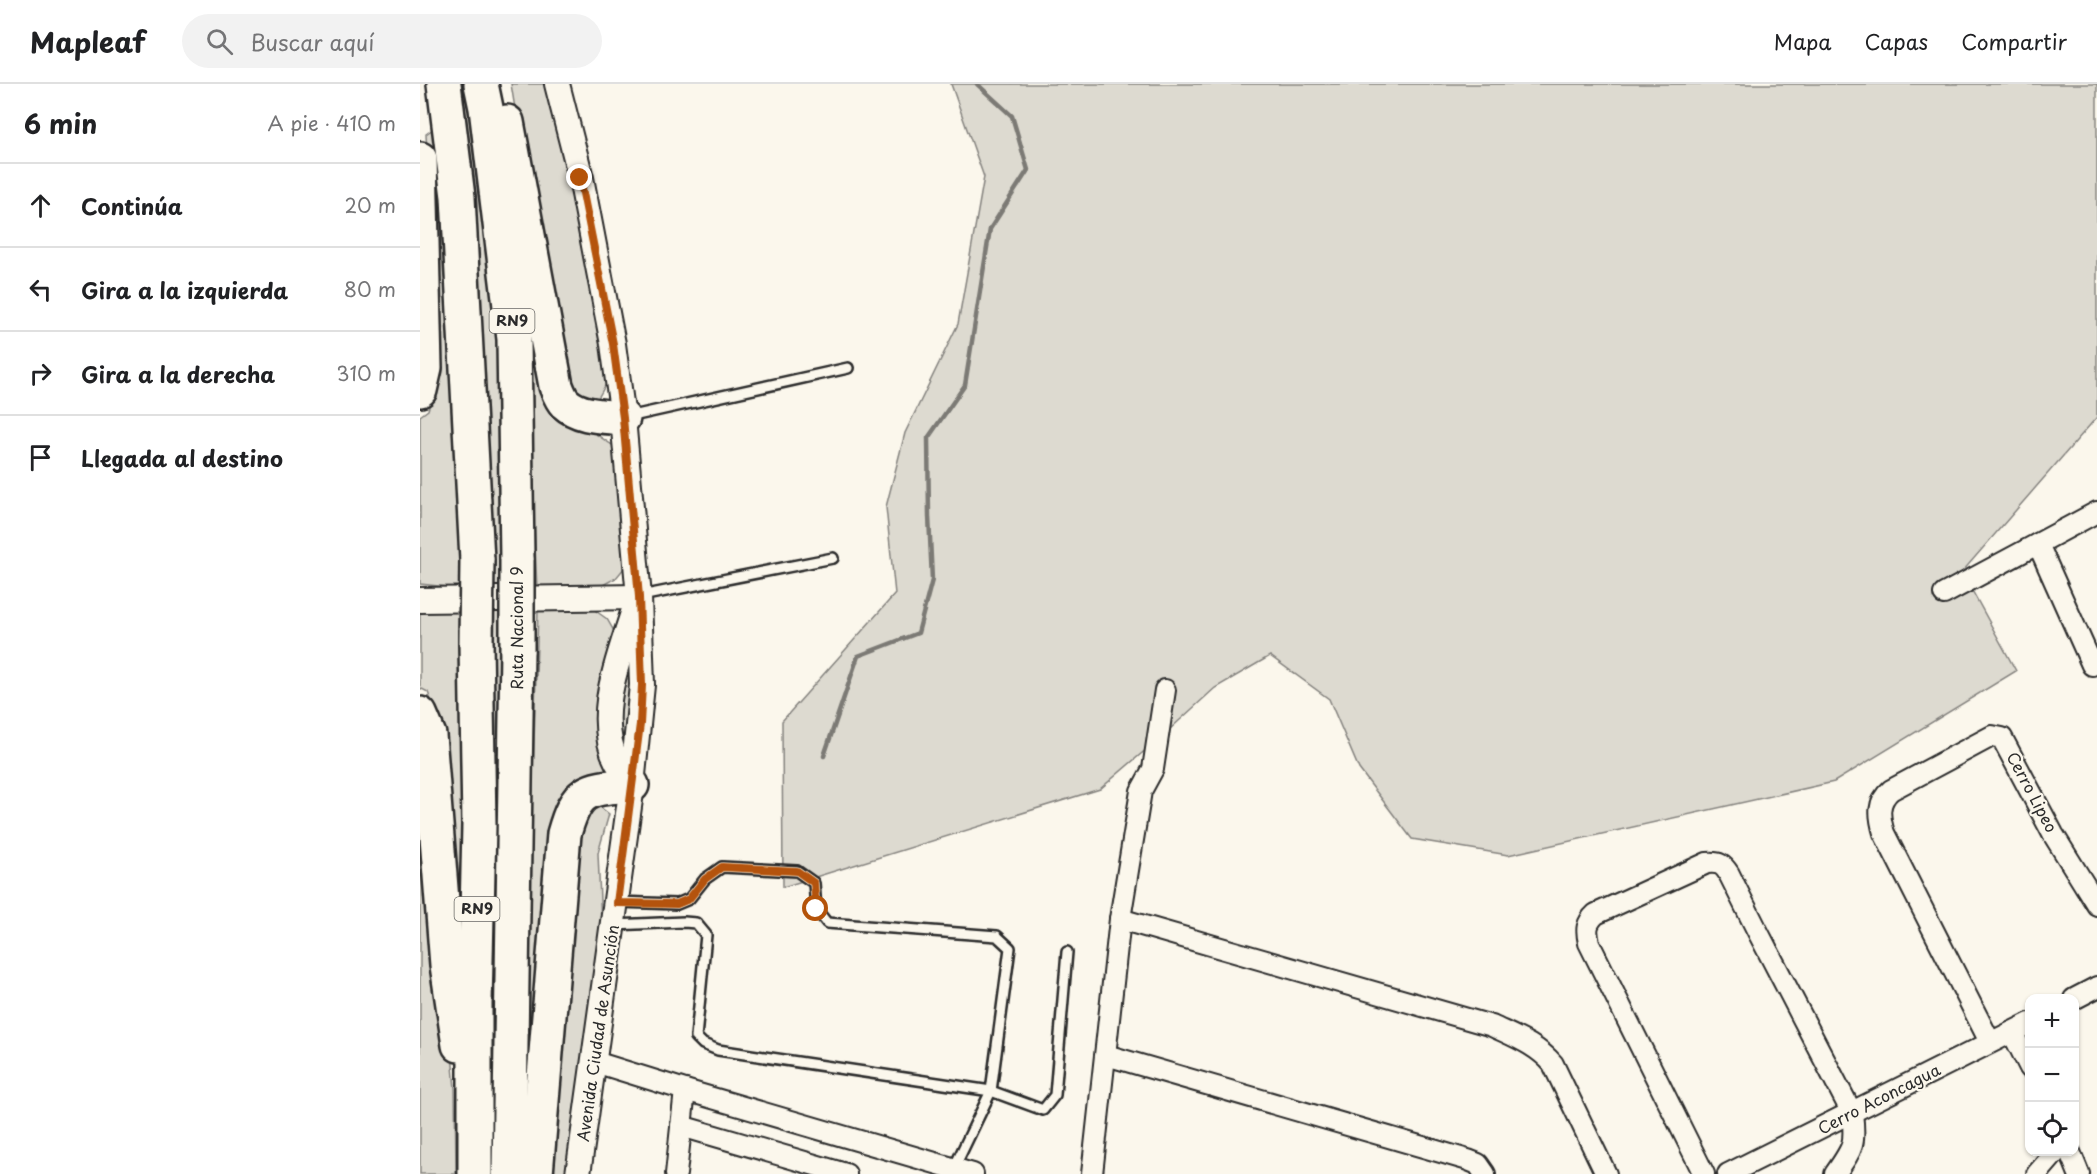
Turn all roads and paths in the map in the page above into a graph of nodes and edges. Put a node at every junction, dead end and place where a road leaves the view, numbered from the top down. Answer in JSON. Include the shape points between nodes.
{"nodes":[{"id":1,"x":444,"y":84,"type":"edge"},
{"id":2,"x":481,"y":84,"type":"edge"},
{"id":3,"x":496,"y":84,"type":"edge"},
{"id":4,"x":557,"y":84,"type":"edge"},
{"id":5,"x":420,"y":159,"type":"edge"},
{"id":6,"x":421,"y":253,"type":"edge"},
{"id":7,"x":848,"y":368,"type":"dead end"},
{"id":8,"x":420,"y":390,"type":"edge"},
{"id":9,"x":623,"y":418,"type":"junction"},
{"id":10,"x":2097,"y":512,"type":"edge"},
{"id":11,"x":2038,"y":544,"type":"junction"},
{"id":12,"x":833,"y":558,"type":"dead end"},
{"id":13,"x":1944,"y":594,"type":"dead end"},
{"id":14,"x":639,"y":597,"type":"junction"},
{"id":15,"x":420,"y":600,"type":"edge"},
{"id":16,"x":2092,"y":665,"type":"dead end"},
{"id":17,"x":1166,"y":690,"type":"dead end"},
{"id":18,"x":420,"y":714,"type":"edge"},
{"id":19,"x":632,"y":785,"type":"junction"},
{"id":20,"x":2097,"y":905,"type":"edge"},
{"id":21,"x":615,"y":914,"type":"junction"},
{"id":22,"x":1120,"y":919,"type":"junction"},
{"id":23,"x":1067,"y":952,"type":"dead end"},
{"id":24,"x":2097,"y":987,"type":"edge"},
{"id":25,"x":2079,"y":996,"type":"edge"},
{"id":26,"x":2025,"y":1026,"type":"edge"},
{"id":27,"x":2012,"y":1032,"type":"junction"},
{"id":28,"x":1990,"y":1042,"type":"junction"},
{"id":29,"x":1106,"y":1055,"type":"junction"},
{"id":30,"x":2025,"y":1058,"type":"edge"},
{"id":31,"x":595,"y":1062,"type":"junction"},
{"id":32,"x":686,"y":1090,"type":"junction"},
{"id":33,"x":991,"y":1091,"type":"junction"},
{"id":34,"x":1852,"y":1113,"type":"junction"},
{"id":35,"x":681,"y":1126,"type":"junction"},
{"id":36,"x":2053,"y":1156,"type":"edge"},
{"id":37,"x":2072,"y":1156,"type":"edge"},
{"id":38,"x":954,"y":1168,"type":"junction"},
{"id":39,"x":469,"y":1174,"type":"edge"},
{"id":40,"x":475,"y":1174,"type":"edge"},
{"id":41,"x":509,"y":1174,"type":"edge"},
{"id":42,"x":536,"y":1174,"type":"edge"},
{"id":43,"x":578,"y":1174,"type":"edge"},
{"id":44,"x":676,"y":1174,"type":"edge"},
{"id":45,"x":846,"y":1174,"type":"edge"},
{"id":46,"x":973,"y":1174,"type":"edge"},
{"id":47,"x":1092,"y":1174,"type":"edge"},
{"id":48,"x":1485,"y":1174,"type":"edge"},
{"id":49,"x":1606,"y":1174,"type":"edge"},
{"id":50,"x":1704,"y":1174,"type":"edge"},
{"id":51,"x":1728,"y":1174,"type":"edge"},
{"id":52,"x":1835,"y":1174,"type":"edge"},
{"id":53,"x":2037,"y":1174,"type":"edge"},
{"id":54,"x":2079,"y":1174,"type":"edge"}],
"edges":[{"from":1,"to":40,"type":"highway","number":"RN9","bridge":true,"via":[[459,207],[477,560]]},
{"from":2,"to":41,"type":"highway","name":"Ruta Nacional 9","number":"RN9","bridge":true,"via":[[514,339],[517,650]]},
{"from":3,"to":9,"type":"highway","via":[[506,114],[556,386],[564,402],[574,409]]},
{"from":4,"to":9,"type":"street","via":[[594,245]]},
{"from":5,"to":6,"type":"highway"},
{"from":6,"to":8,"type":"highway","via":[[425,368]]},
{"from":7,"to":9,"type":"lane"},
{"from":9,"to":14,"type":"street"},
{"from":10,"to":11,"type":"street"},
{"from":11,"to":13,"type":"street"},
{"from":11,"to":16,"type":"street"},
{"from":12,"to":14,"type":"lane"},
{"from":14,"to":15,"type":"street"},
{"from":14,"to":19,"type":"street","via":[[610,693],[609,729],[616,760]]},
{"from":17,"to":22,"type":"street","via":[[1153,769],[1141,791]]},
{"from":18,"to":39,"type":"highway","via":[[429,735]]},
{"from":19,"to":21,"type":"street","name":"Avenida Ciudad de Asunción"},
{"from":19,"to":42,"type":"highway","via":[[592,789],[570,811],[564,834]]},
{"from":20,"to":28,"type":"street","name":"Cerro Lipeo","via":[[2053,834],[2002,738],[1992,736],[1982,741],[1891,790],[1881,801],[1879,818],[1884,833]]},
{"from":21,"to":31,"type":"street","name":"Avenida Ciudad de Asunción"},
{"from":21,"to":33,"type":"lane","via":[[696,923],[706,935],[696,1036],[703,1044],[718,1050]]},
{"from":21,"to":33,"type":"lane","via":[[689,899],[705,879],[722,867],[797,871],[814,883],[816,909],[827,922],[997,936],[1010,948]]},
{"from":22,"to":29,"type":"street"},
{"from":22,"to":49,"type":"street","via":[[1492,1026],[1523,1040],[1542,1051],[1553,1064]]},
{"from":23,"to":33,"type":"lane","via":[[1055,1095],[1042,1110]]},
{"from":24,"to":25,"type":"street"},
{"from":26,"to":27,"type":"street","name":"Cerro Aconcagua"},
{"from":27,"to":28,"type":"street","name":"Cerro Aconcagua"},
{"from":27,"to":30,"type":"street"},
{"from":28,"to":34,"type":"street","name":"Cerro Aconcagua"},
{"from":29,"to":47,"type":"street"},
{"from":29,"to":48,"type":"street","via":[[1468,1160],[1478,1164]]},
{"from":31,"to":32,"type":"street"},
{"from":31,"to":43,"type":"street","name":"Avenida Ciudad de Asunción"},
{"from":32,"to":35,"type":"street"},
{"from":32,"to":38,"type":"street"},
{"from":33,"to":38,"type":"lane"},
{"from":34,"to":50,"type":"street","via":[[1730,874],[1724,865],[1707,863],[1596,914],[1586,930]]},
{"from":34,"to":51,"type":"street","name":"Cerro Aconcagua"},
{"from":34,"to":52,"type":"street","via":[[1855,1140]]},
{"from":35,"to":44,"type":"street"},
{"from":35,"to":45,"type":"street"},
{"from":36,"to":53,"type":"street"},
{"from":37,"to":54,"type":"street"},
{"from":38,"to":46,"type":"street"}]}
